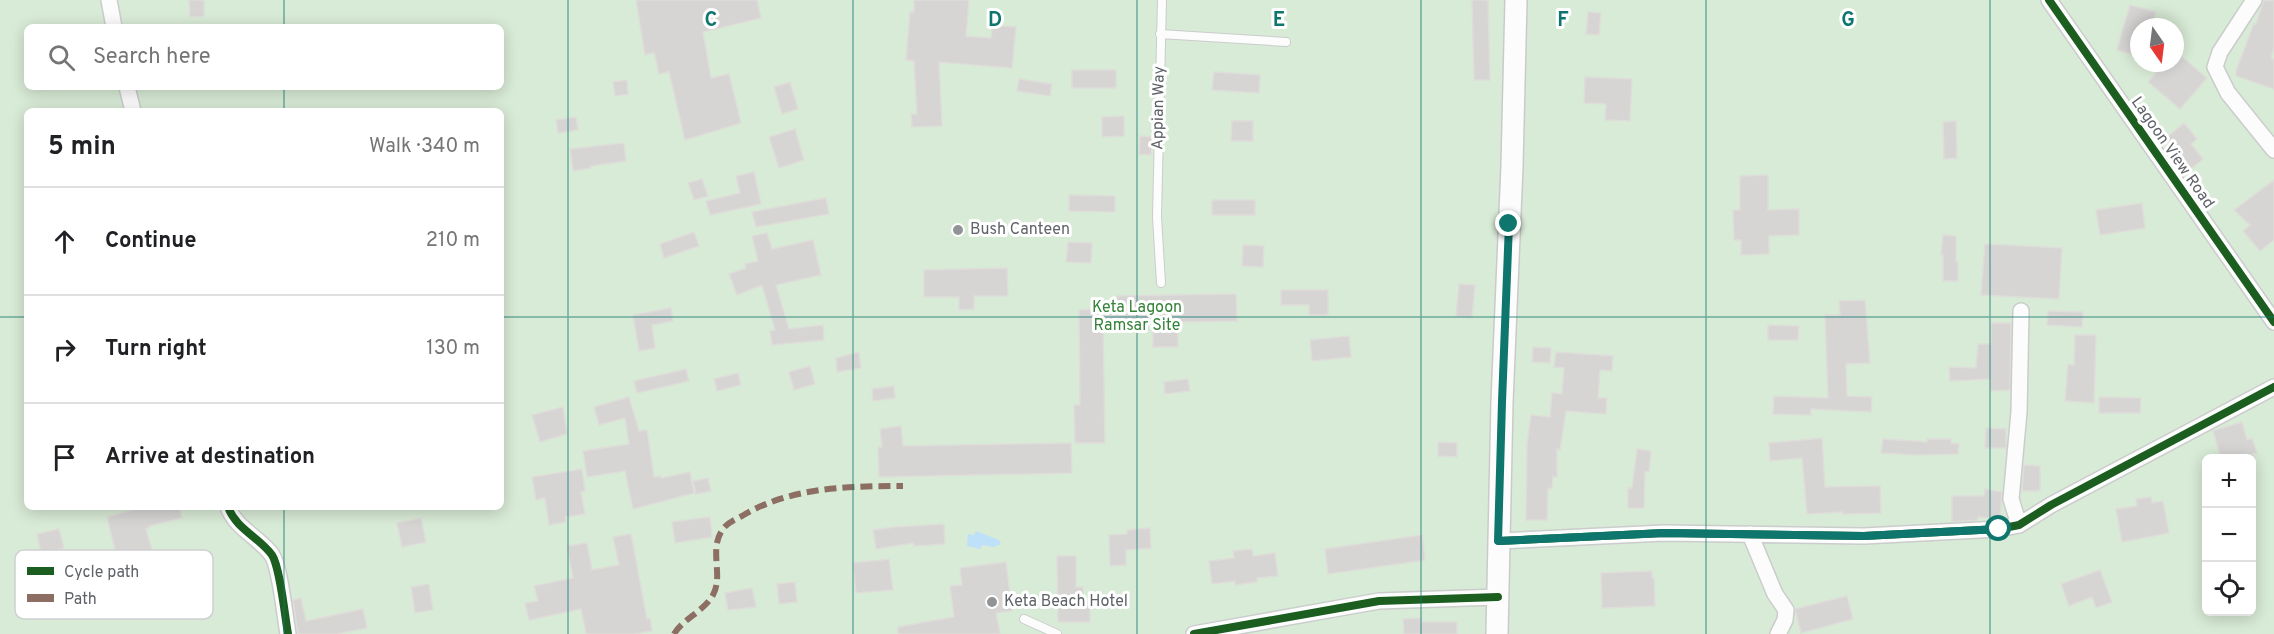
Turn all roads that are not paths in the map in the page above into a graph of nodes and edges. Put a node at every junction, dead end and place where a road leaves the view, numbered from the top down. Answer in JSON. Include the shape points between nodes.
{"nodes":[{"id":1,"x":109,"y":0,"type":"edge"},
{"id":2,"x":1162,"y":0,"type":"edge"},
{"id":3,"x":1516,"y":0,"type":"edge"},
{"id":4,"x":2049,"y":0,"type":"edge"},
{"id":5,"x":2254,"y":0,"type":"edge"},
{"id":6,"x":113,"y":24,"type":"edge"},
{"id":7,"x":1160,"y":34,"type":"junction"},
{"id":8,"x":1286,"y":42,"type":"dead end"},
{"id":9,"x":128,"y":90,"type":"edge"},
{"id":10,"x":132,"y":108,"type":"edge"},
{"id":11,"x":2274,"y":150,"type":"edge"},
{"id":12,"x":1161,"y":283,"type":"dead end"},
{"id":13,"x":2021,"y":310,"type":"dead end"},
{"id":14,"x":2273,"y":319,"type":"edge"},
{"id":15,"x":2274,"y":387,"type":"edge"},
{"id":16,"x":230,"y":510,"type":"edge"},
{"id":17,"x":2019,"y":525,"type":"junction"},
{"id":18,"x":1750,"y":534,"type":"junction"},
{"id":19,"x":1498,"y":541,"type":"junction"},
{"id":20,"x":1498,"y":597,"type":"junction"},
{"id":21,"x":1024,"y":619,"type":"dead end"},
{"id":22,"x":288,"y":634,"type":"edge"},
{"id":23,"x":1057,"y":634,"type":"edge"},
{"id":24,"x":1194,"y":634,"type":"edge"},
{"id":25,"x":1497,"y":634,"type":"edge"},
{"id":26,"x":1778,"y":634,"type":"edge"}],
"edges":[{"from":1,"to":6,"type":"street"},
{"from":2,"to":7,"type":"lane","name":"Appian Way"},
{"from":3,"to":19,"type":"main road"},
{"from":4,"to":14,"type":"street","name":"Lagoon View Road"},
{"from":5,"to":11,"type":"street","via":[[2220,52],[2215,67],[2228,93]]},
{"from":7,"to":8,"type":"lane"},
{"from":7,"to":12,"type":"lane","name":"Appian Way","via":[[1157,217]]},
{"from":9,"to":10,"type":"street"},
{"from":13,"to":17,"type":"street","via":[[2012,499]]},
{"from":15,"to":17,"type":"street"},
{"from":16,"to":22,"type":"street","via":[[241,527],[275,560]]},
{"from":17,"to":18,"type":"street","via":[[1964,533],[1875,536]]},
{"from":18,"to":19,"type":"street","via":[[1664,533]]},
{"from":18,"to":26,"type":"street","via":[[1775,594],[1786,610]]},
{"from":19,"to":20,"type":"main road"},
{"from":20,"to":24,"type":"street","via":[[1379,601]]},
{"from":20,"to":25,"type":"main road"},
{"from":21,"to":23,"type":"lane"}]}
